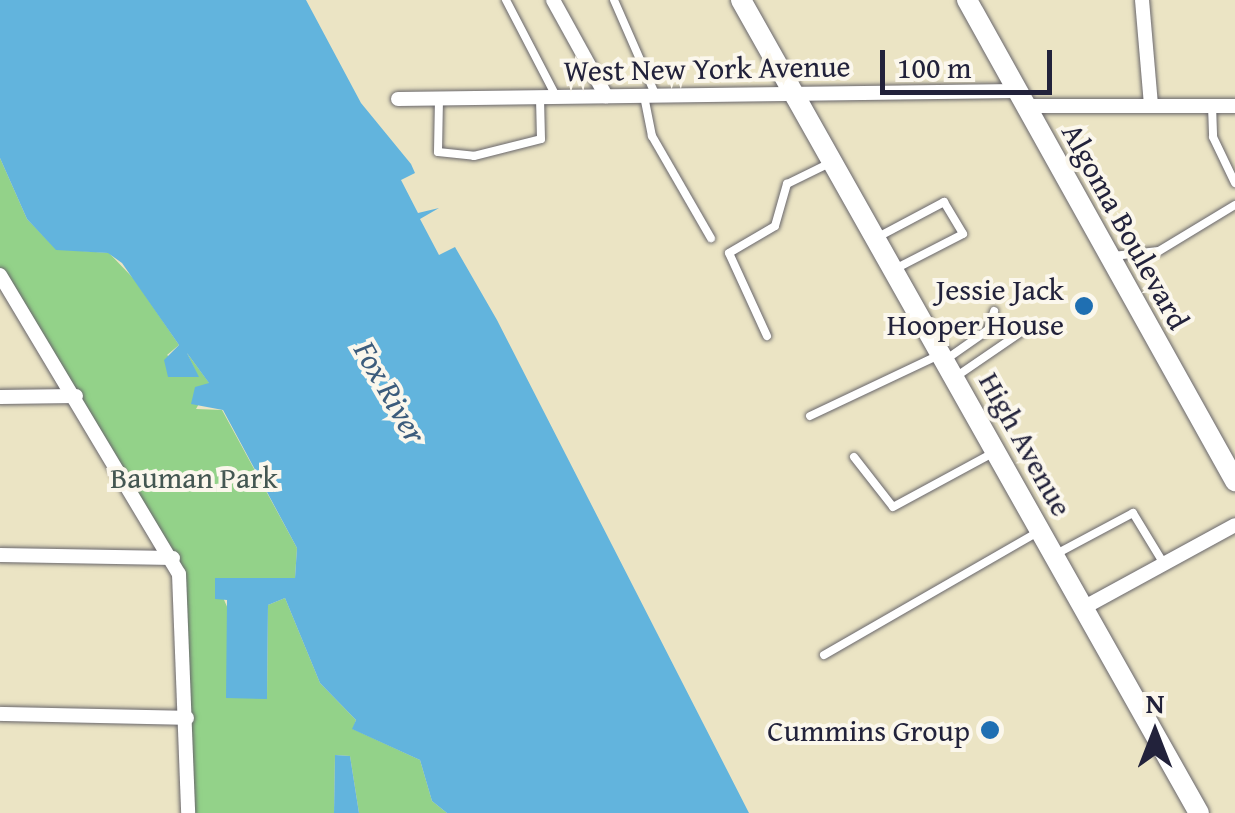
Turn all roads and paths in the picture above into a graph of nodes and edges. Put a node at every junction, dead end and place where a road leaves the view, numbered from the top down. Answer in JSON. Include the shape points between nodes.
{"nodes":[{"id":1,"x":506,"y":0,"type":"edge"},
{"id":2,"x":553,"y":0,"type":"edge"},
{"id":3,"x":614,"y":0,"type":"edge"},
{"id":4,"x":741,"y":0,"type":"edge"},
{"id":5,"x":966,"y":0,"type":"edge"},
{"id":6,"x":1142,"y":0,"type":"edge"},
{"id":7,"x":793,"y":94,"type":"junction"},
{"id":8,"x":606,"y":96,"type":"junction"},
{"id":9,"x":650,"y":96,"type":"junction"},
{"id":10,"x":540,"y":98,"type":"junction"},
{"id":11,"x":557,"y":98,"type":"junction"},
{"id":12,"x":1020,"y":98,"type":"junction"},
{"id":13,"x":398,"y":99,"type":"dead end"},
{"id":14,"x":439,"y":99,"type":"junction"},
{"id":15,"x":1150,"y":105,"type":"junction"},
{"id":16,"x":1212,"y":106,"type":"junction"},
{"id":17,"x":1235,"y":106,"type":"edge"},
{"id":18,"x":832,"y":162,"type":"junction"},
{"id":19,"x":1235,"y":183,"type":"edge"},
{"id":20,"x":1235,"y":205,"type":"edge"},
{"id":21,"x":711,"y":238,"type":"dead end"},
{"id":22,"x":876,"y":238,"type":"junction"},
{"id":23,"x":1107,"y":256,"type":"junction"},
{"id":24,"x":893,"y":270,"type":"junction"},
{"id":25,"x":0,"y":275,"type":"edge"},
{"id":26,"x":994,"y":311,"type":"dead end"},
{"id":27,"x":1024,"y":330,"type":"dead end"},
{"id":28,"x":767,"y":336,"type":"dead end"},
{"id":29,"x":946,"y":364,"type":"junction"},
{"id":30,"x":76,"y":396,"type":"junction"},
{"id":31,"x":0,"y":397,"type":"edge"},
{"id":32,"x":810,"y":416,"type":"dead end"},
{"id":33,"x":1227,"y":446,"type":"edge"},
{"id":34,"x":996,"y":452,"type":"junction"},
{"id":35,"x":854,"y":457,"type":"dead end"},
{"id":36,"x":1235,"y":481,"type":"edge"},
{"id":37,"x":1235,"y":525,"type":"edge"},
{"id":38,"x":1040,"y":530,"type":"junction"},
{"id":39,"x":0,"y":555,"type":"edge"},
{"id":40,"x":1054,"y":556,"type":"junction"},
{"id":41,"x":173,"y":558,"type":"junction"},
{"id":42,"x":1164,"y":564,"type":"junction"},
{"id":43,"x":1082,"y":608,"type":"junction"},
{"id":44,"x":824,"y":655,"type":"dead end"},
{"id":45,"x":0,"y":714,"type":"edge"},
{"id":46,"x":187,"y":718,"type":"junction"},
{"id":47,"x":188,"y":813,"type":"edge"},
{"id":48,"x":1200,"y":813,"type":"edge"}],
"edges":[{"from":1,"to":11,"type":"lane"},
{"from":2,"to":8,"type":"street"},
{"from":3,"to":9,"type":"lane"},
{"from":4,"to":7,"type":"main road","name":"High Avenue"},
{"from":5,"to":12,"type":"main road","name":"Algoma Boulevard"},
{"from":6,"to":15,"type":"street"},
{"from":7,"to":9,"type":"street","name":"West New York Avenue"},
{"from":7,"to":12,"type":"street","name":"West New York Avenue"},
{"from":7,"to":18,"type":"main road","name":"High Avenue"},
{"from":8,"to":9,"type":"street","name":"West New York Avenue"},
{"from":8,"to":11,"type":"street","name":"West New York Avenue"},
{"from":9,"to":21,"type":"lane","via":[[652,136]]},
{"from":10,"to":11,"type":"street","name":"West New York Avenue"},
{"from":10,"to":14,"type":"street","name":"West New York Avenue"},
{"from":10,"to":14,"type":"lane","via":[[541,138],[474,156],[438,152]]},
{"from":12,"to":15,"type":"street","name":"West New York Avenue"},
{"from":12,"to":23,"type":"main road","name":"Algoma Boulevard"},
{"from":13,"to":14,"type":"street","name":"West New York Avenue"},
{"from":15,"to":16,"type":"street","name":"West New York Avenue"},
{"from":16,"to":17,"type":"street","name":"West New York Avenue"},
{"from":16,"to":19,"type":"lane","via":[[1214,137]]},
{"from":18,"to":22,"type":"main road","name":"High Avenue"},
{"from":18,"to":28,"type":"lane","via":[[787,184],[774,226],[730,253]]},
{"from":20,"to":23,"type":"lane","via":[[1159,251]]},
{"from":22,"to":24,"type":"main road","name":"High Avenue"},
{"from":22,"to":24,"type":"lane","via":[[944,202],[963,234]]},
{"from":23,"to":33,"type":"main road","name":"Algoma Boulevard"},
{"from":24,"to":29,"type":"main road","name":"High Avenue"},
{"from":25,"to":30,"type":"street"},
{"from":26,"to":29,"type":"lane","via":[[988,330]]},
{"from":27,"to":29,"type":"lane"},
{"from":29,"to":32,"type":"lane"},
{"from":29,"to":34,"type":"main road","name":"High Avenue"},
{"from":30,"to":31,"type":"street"},
{"from":30,"to":41,"type":"street"},
{"from":33,"to":36,"type":"main road","name":"Algoma Boulevard"},
{"from":34,"to":35,"type":"lane","via":[[892,507]]},
{"from":34,"to":38,"type":"main road","name":"High Avenue"},
{"from":37,"to":42,"type":"street"},
{"from":38,"to":40,"type":"main road","name":"High Avenue"},
{"from":38,"to":44,"type":"lane"},
{"from":39,"to":41,"type":"street"},
{"from":40,"to":42,"type":"lane","via":[[1133,513]]},
{"from":40,"to":43,"type":"main road","name":"High Avenue"},
{"from":41,"to":46,"type":"street","via":[[185,608]]},
{"from":42,"to":43,"type":"street"},
{"from":43,"to":48,"type":"main road","name":"High Avenue"},
{"from":45,"to":46,"type":"street"},
{"from":46,"to":47,"type":"street"}]}
